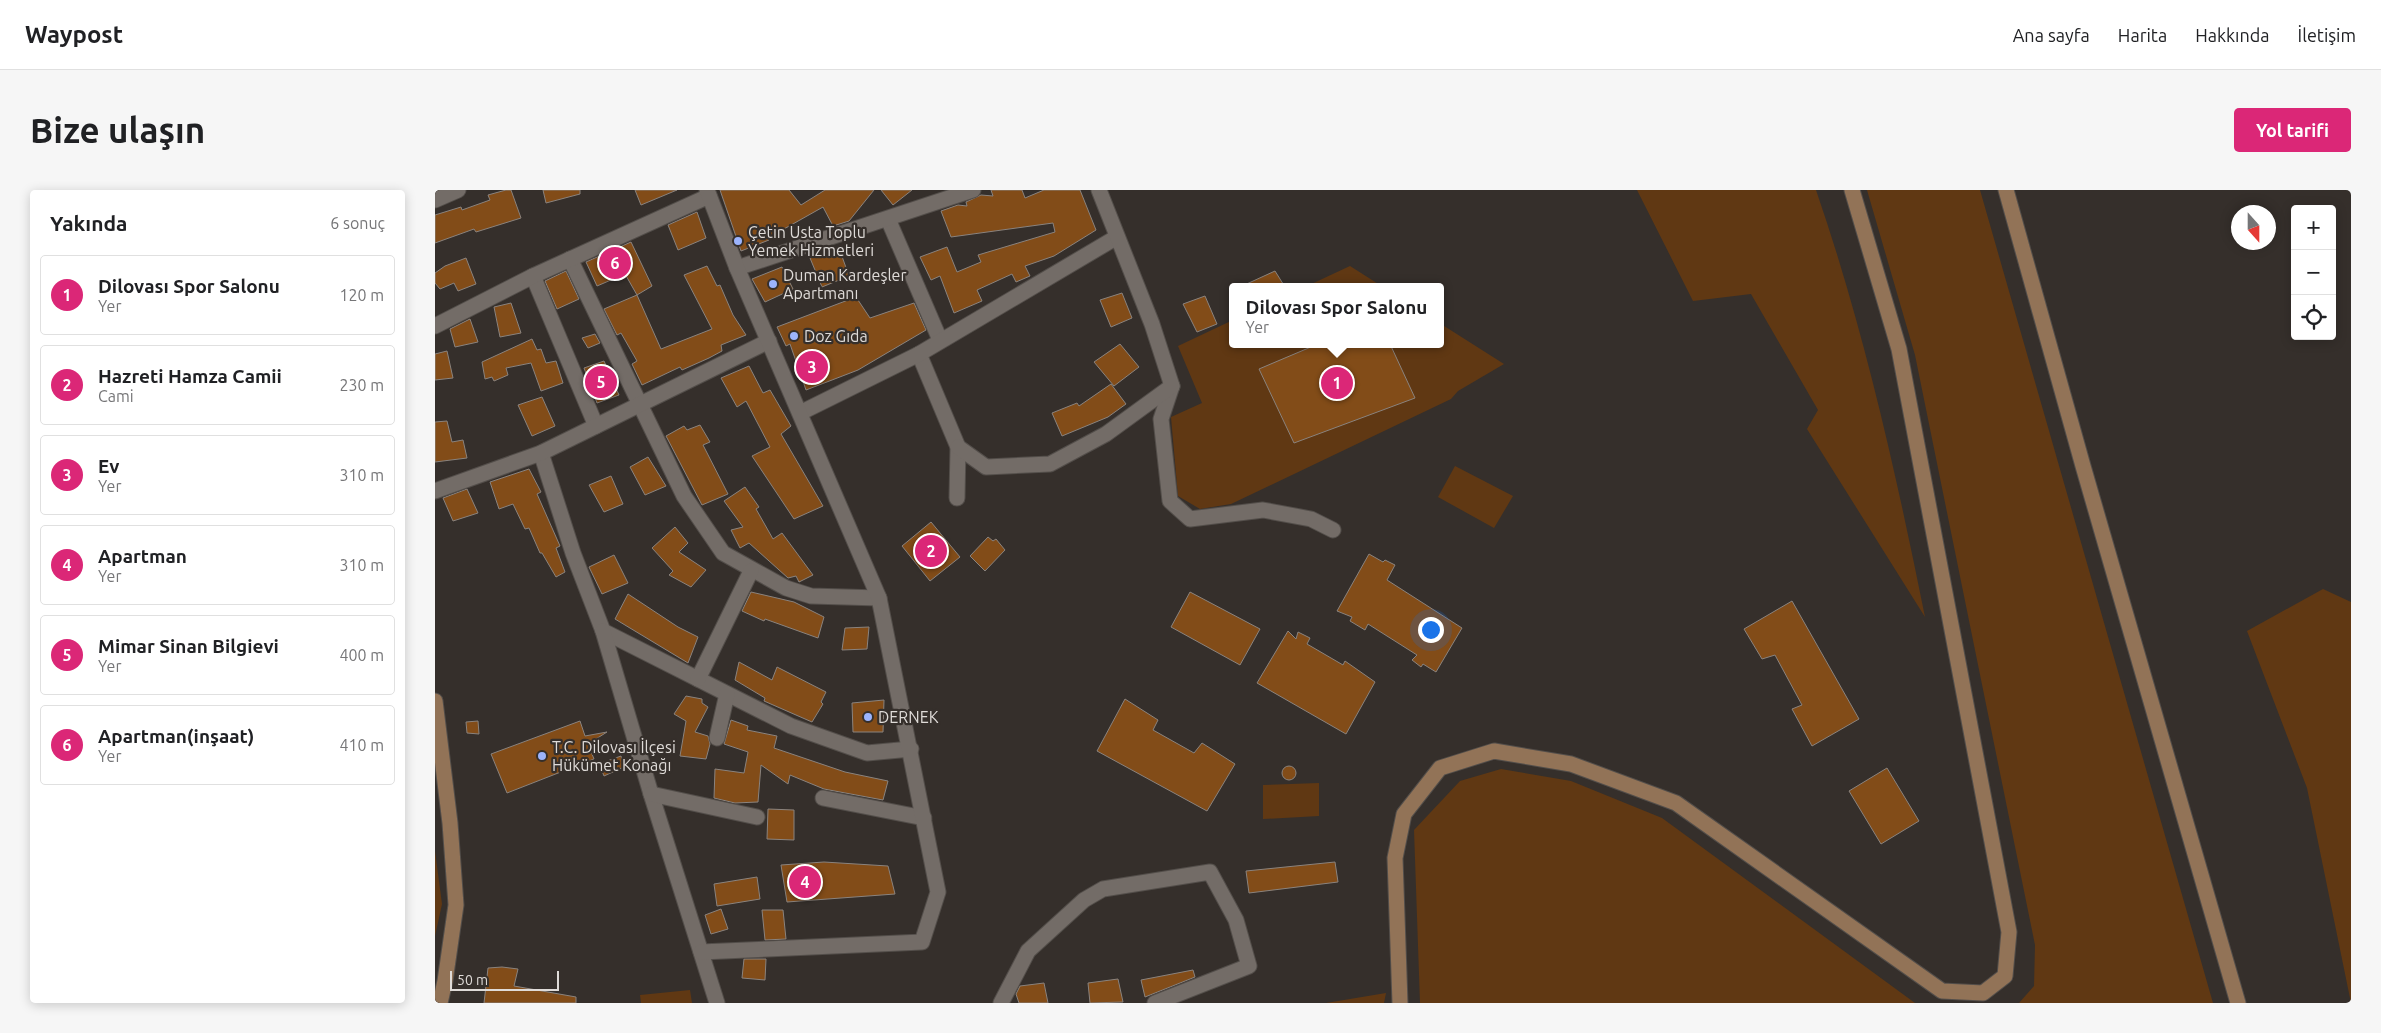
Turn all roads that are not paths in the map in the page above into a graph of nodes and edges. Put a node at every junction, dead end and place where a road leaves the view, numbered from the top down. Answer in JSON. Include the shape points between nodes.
{"nodes":[{"id":1,"x":458,"y":190,"type":"edge"},
{"id":2,"x":973,"y":190,"type":"edge"},
{"id":3,"x":1099,"y":190,"type":"edge"},
{"id":4,"x":1852,"y":190,"type":"edge"},
{"id":5,"x":2006,"y":190,"type":"edge"},
{"id":6,"x":708,"y":193,"type":"edge"},
{"id":7,"x":435,"y":200,"type":"edge"},
{"id":8,"x":888,"y":218,"type":"junction"},
{"id":9,"x":1117,"y":237,"type":"junction"},
{"id":10,"x":570,"y":259,"type":"junction"},
{"id":11,"x":737,"y":268,"type":"junction"},
{"id":12,"x":533,"y":276,"type":"junction"},
{"id":13,"x":435,"y":326,"type":"edge"},
{"id":14,"x":940,"y":340,"type":"junction"},
{"id":15,"x":769,"y":341,"type":"junction"},
{"id":16,"x":919,"y":354,"type":"junction"},
{"id":17,"x":1172,"y":386,"type":"junction"},
{"id":18,"x":639,"y":405,"type":"junction"},
{"id":19,"x":800,"y":413,"type":"junction"},
{"id":20,"x":596,"y":426,"type":"junction"},
{"id":21,"x":958,"y":447,"type":"junction"},
{"id":22,"x":541,"y":453,"type":"junction"},
{"id":23,"x":435,"y":491,"type":"edge"},
{"id":24,"x":957,"y":498,"type":"dead end"},
{"id":25,"x":1333,"y":530,"type":"dead end"},
{"id":26,"x":751,"y":570,"type":"junction"},
{"id":27,"x":879,"y":598,"type":"junction"},
{"id":28,"x":603,"y":631,"type":"junction"},
{"id":29,"x":698,"y":679,"type":"junction"},
{"id":30,"x":727,"y":694,"type":"junction"},
{"id":31,"x":435,"y":700,"type":"edge"},
{"id":32,"x":717,"y":738,"type":"dead end"},
{"id":33,"x":911,"y":749,"type":"junction"},
{"id":34,"x":651,"y":794,"type":"junction"},
{"id":35,"x":823,"y":798,"type":"dead end"},
{"id":36,"x":757,"y":817,"type":"dead end"},
{"id":37,"x":924,"y":818,"type":"junction"},
{"id":38,"x":701,"y":952,"type":"junction"},
{"id":39,"x":440,"y":1003,"type":"edge"},
{"id":40,"x":717,"y":1003,"type":"edge"},
{"id":41,"x":1001,"y":1003,"type":"edge"},
{"id":42,"x":1155,"y":1003,"type":"edge"},
{"id":43,"x":1400,"y":1003,"type":"edge"},
{"id":44,"x":2238,"y":1003,"type":"edge"}],
"edges":[{"from":1,"to":7,"type":"street"},
{"from":2,"to":8,"type":"street"},
{"from":3,"to":9,"type":"street"},
{"from":4,"to":43,"type":"street","via":[[1901,358],[2009,932],[2005,976],[1983,993],[1942,992],[1676,803],[1571,764],[1494,751],[1440,768],[1404,814],[1395,858]]},
{"from":5,"to":44,"type":"street"},
{"from":6,"to":10,"type":"street"},
{"from":6,"to":11,"type":"street"},
{"from":8,"to":11,"type":"street"},
{"from":8,"to":14,"type":"street"},
{"from":9,"to":14,"type":"street"},
{"from":9,"to":17,"type":"street","via":[[1152,324]]},
{"from":10,"to":12,"type":"street"},
{"from":10,"to":18,"type":"street"},
{"from":11,"to":15,"type":"street"},
{"from":12,"to":13,"type":"street"},
{"from":12,"to":20,"type":"street"},
{"from":14,"to":16,"type":"street"},
{"from":15,"to":18,"type":"street"},
{"from":15,"to":19,"type":"street"},
{"from":16,"to":19,"type":"street"},
{"from":16,"to":21,"type":"street"},
{"from":17,"to":21,"type":"street","via":[[1106,434],[1050,464],[986,467]]},
{"from":17,"to":25,"type":"street","via":[[1161,419],[1171,501],[1190,519],[1263,510],[1311,519]]},
{"from":18,"to":20,"type":"street"},
{"from":18,"to":26,"type":"street","via":[[684,496],[723,553]]},
{"from":19,"to":27,"type":"street"},
{"from":20,"to":22,"type":"street"},
{"from":21,"to":24,"type":"street"},
{"from":22,"to":23,"type":"street"},
{"from":22,"to":28,"type":"street","via":[[573,553]]},
{"from":26,"to":27,"type":"street","via":[[786,588],[811,596]]},
{"from":26,"to":29,"type":"street"},
{"from":27,"to":33,"type":"street"},
{"from":28,"to":29,"type":"street"},
{"from":28,"to":34,"type":"street"},
{"from":29,"to":30,"type":"street"},
{"from":30,"to":32,"type":"street"},
{"from":30,"to":33,"type":"street","via":[[791,726],[867,752]]},
{"from":31,"to":39,"type":"street","via":[[456,905]]},
{"from":33,"to":37,"type":"street"},
{"from":34,"to":36,"type":"street"},
{"from":34,"to":38,"type":"street"},
{"from":35,"to":37,"type":"street"},
{"from":37,"to":38,"type":"street","via":[[938,892],[922,942]]},
{"from":38,"to":40,"type":"street"},
{"from":41,"to":42,"type":"street","via":[[1028,950],[1090,896],[1103,889],[1210,872],[1236,920],[1249,966]]}]}
